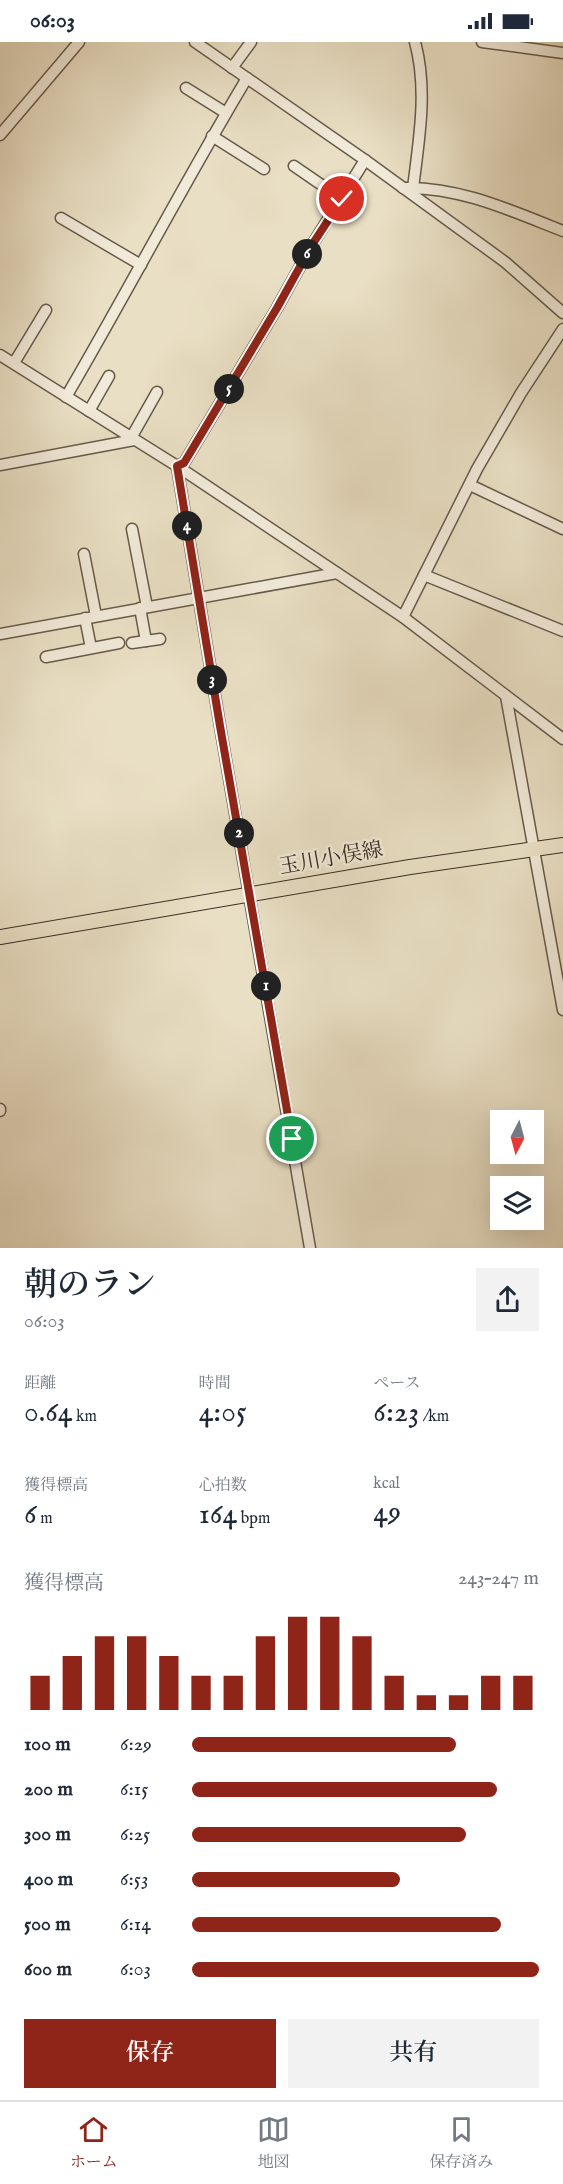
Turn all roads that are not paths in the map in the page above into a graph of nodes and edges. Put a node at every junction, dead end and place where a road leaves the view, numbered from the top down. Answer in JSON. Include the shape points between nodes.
{"nodes":[{"id":1,"x":78,"y":42,"type":"edge"},
{"id":2,"x":195,"y":42,"type":"edge"},
{"id":3,"x":251,"y":42,"type":"edge"},
{"id":4,"x":415,"y":42,"type":"edge"},
{"id":5,"x":482,"y":42,"type":"edge"},
{"id":6,"x":563,"y":52,"type":"edge"},
{"id":7,"x":232,"y":68,"type":"junction"},
{"id":8,"x":247,"y":78,"type":"junction"},
{"id":9,"x":186,"y":88,"type":"dead end"},
{"id":10,"x":226,"y":113,"type":"junction"},
{"id":11,"x":0,"y":135,"type":"edge"},
{"id":12,"x":212,"y":136,"type":"junction"},
{"id":13,"x":365,"y":160,"type":"junction"},
{"id":14,"x":294,"y":166,"type":"dead end"},
{"id":15,"x":264,"y":169,"type":"dead end"},
{"id":16,"x":408,"y":188,"type":"junction"},
{"id":17,"x":342,"y":199,"type":"junction"},
{"id":18,"x":61,"y":218,"type":"dead end"},
{"id":19,"x":563,"y":231,"type":"edge"},
{"id":20,"x":141,"y":265,"type":"junction"},
{"id":21,"x":46,"y":310,"type":"dead end"},
{"id":22,"x":563,"y":313,"type":"edge"},
{"id":23,"x":563,"y":329,"type":"edge"},
{"id":24,"x":0,"y":355,"type":"edge"},
{"id":25,"x":14,"y":363,"type":"junction"},
{"id":26,"x":109,"y":376,"type":"dead end"},
{"id":27,"x":157,"y":392,"type":"dead end"},
{"id":28,"x":66,"y":396,"type":"junction"},
{"id":29,"x":89,"y":411,"type":"junction"},
{"id":30,"x":133,"y":439,"type":"junction"},
{"id":31,"x":0,"y":465,"type":"edge"},
{"id":32,"x":177,"y":466,"type":"junction"},
{"id":33,"x":470,"y":484,"type":"junction"},
{"id":34,"x":563,"y":529,"type":"edge"},
{"id":35,"x":132,"y":530,"type":"dead end"},
{"id":36,"x":84,"y":554,"type":"dead end"},
{"id":37,"x":337,"y":573,"type":"junction"},
{"id":38,"x":424,"y":575,"type":"junction"},
{"id":39,"x":199,"y":597,"type":"junction"},
{"id":40,"x":144,"y":607,"type":"junction"},
{"id":41,"x":91,"y":617,"type":"junction"},
{"id":42,"x":404,"y":617,"type":"junction"},
{"id":43,"x":563,"y":631,"type":"edge"},
{"id":44,"x":0,"y":634,"type":"edge"},
{"id":45,"x":160,"y":639,"type":"dead end"},
{"id":46,"x":146,"y":641,"type":"junction"},
{"id":47,"x":119,"y":642,"type":"dead end"},
{"id":48,"x":132,"y":643,"type":"dead end"},
{"id":49,"x":91,"y":648,"type":"junction"},
{"id":50,"x":46,"y":657,"type":"dead end"},
{"id":51,"x":506,"y":696,"type":"junction"},
{"id":52,"x":562,"y":735,"type":"edge"},
{"id":53,"x":563,"y":845,"type":"edge"},
{"id":54,"x":534,"y":850,"type":"junction"},
{"id":55,"x":250,"y":894,"type":"junction"},
{"id":56,"x":0,"y":938,"type":"edge"},
{"id":57,"x":563,"y":1010,"type":"edge"},
{"id":58,"x":310,"y":1248,"type":"edge"}],
"edges":[{"from":1,"to":11,"type":"street"},
{"from":2,"to":7,"type":"street"},
{"from":3,"to":7,"type":"street"},
{"from":4,"to":16,"type":"street","via":[[422,115]]},
{"from":5,"to":6,"type":"street"},
{"from":7,"to":8,"type":"street"},
{"from":8,"to":10,"type":"street"},
{"from":8,"to":13,"type":"street"},
{"from":9,"to":10,"type":"street"},
{"from":10,"to":12,"type":"street"},
{"from":12,"to":15,"type":"street"},
{"from":12,"to":20,"type":"street"},
{"from":13,"to":16,"type":"street"},
{"from":13,"to":17,"type":"street"},
{"from":14,"to":17,"type":"street"},
{"from":16,"to":19,"type":"street","via":[[484,200]]},
{"from":16,"to":22,"type":"street","via":[[505,262]]},
{"from":17,"to":32,"type":"street","via":[[184,463]]},
{"from":18,"to":20,"type":"street"},
{"from":20,"to":28,"type":"street"},
{"from":21,"to":25,"type":"street"},
{"from":23,"to":33,"type":"street","via":[[521,393]]},
{"from":24,"to":25,"type":"street"},
{"from":25,"to":28,"type":"street"},
{"from":26,"to":29,"type":"street"},
{"from":27,"to":30,"type":"street"},
{"from":28,"to":29,"type":"street"},
{"from":29,"to":30,"type":"street"},
{"from":30,"to":31,"type":"street"},
{"from":30,"to":32,"type":"street"},
{"from":32,"to":37,"type":"street"},
{"from":32,"to":39,"type":"street"},
{"from":33,"to":34,"type":"street"},
{"from":33,"to":38,"type":"street"},
{"from":35,"to":40,"type":"street"},
{"from":36,"to":41,"type":"street"},
{"from":37,"to":39,"type":"street"},
{"from":37,"to":42,"type":"street"},
{"from":38,"to":42,"type":"street"},
{"from":38,"to":43,"type":"street"},
{"from":39,"to":40,"type":"street"},
{"from":39,"to":55,"type":"street"},
{"from":40,"to":41,"type":"street"},
{"from":40,"to":46,"type":"street"},
{"from":41,"to":44,"type":"street"},
{"from":41,"to":49,"type":"street"},
{"from":42,"to":51,"type":"street"},
{"from":45,"to":46,"type":"street"},
{"from":46,"to":48,"type":"street"},
{"from":47,"to":49,"type":"street"},
{"from":49,"to":50,"type":"street"},
{"from":51,"to":52,"type":"street"},
{"from":51,"to":54,"type":"street"},
{"from":53,"to":54,"type":"main road","name":"玉川小俣線"},
{"from":54,"to":55,"type":"main road","name":"玉川小俣線"},
{"from":54,"to":57,"type":"street"},
{"from":55,"to":56,"type":"main road","name":"玉川小俣線"},
{"from":55,"to":58,"type":"street"}]}
